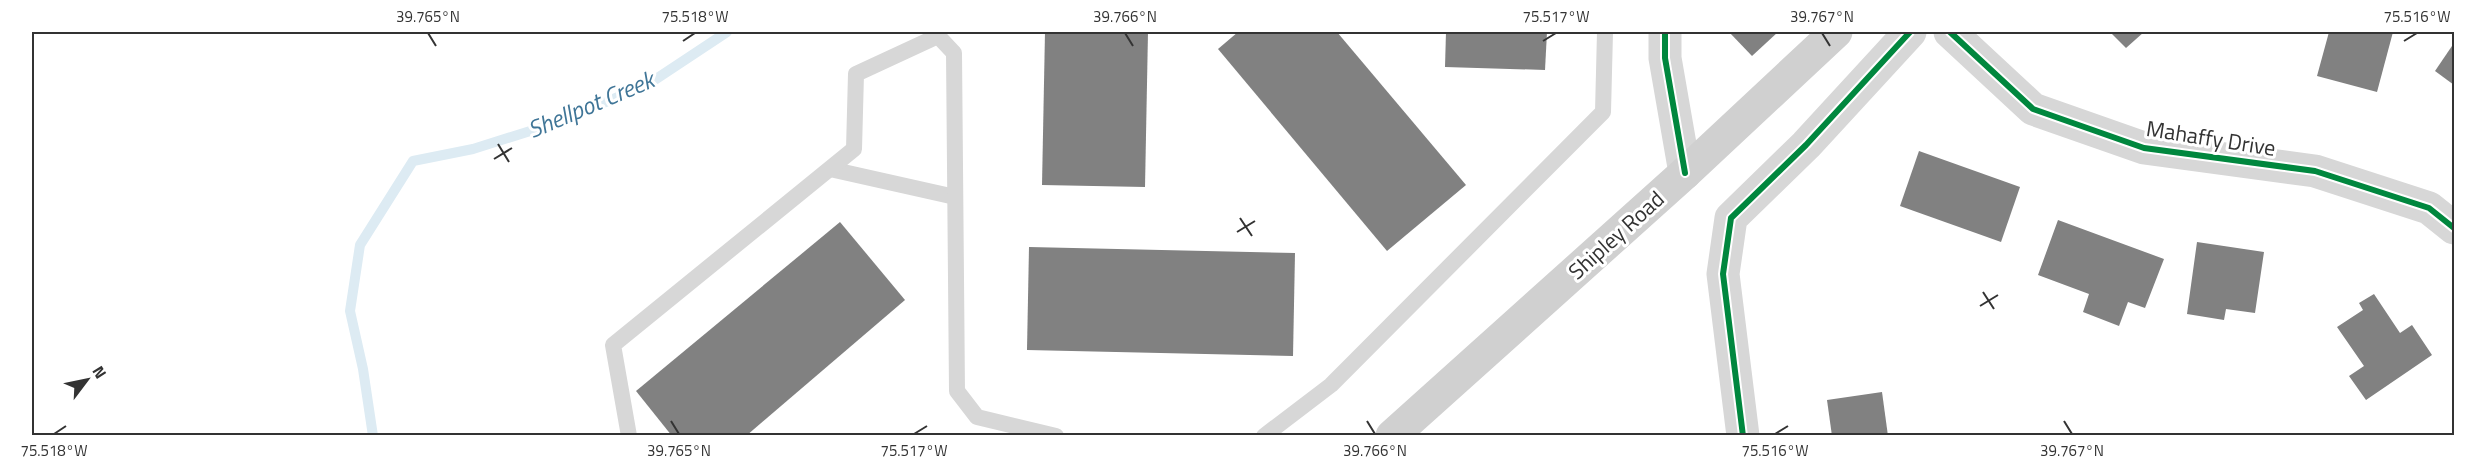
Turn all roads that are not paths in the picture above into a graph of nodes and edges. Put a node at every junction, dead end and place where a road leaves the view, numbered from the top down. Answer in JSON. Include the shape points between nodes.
{"nodes":[{"id":1,"x":1605,"y":32,"type":"edge"},
{"id":2,"x":1665,"y":32,"type":"edge"},
{"id":3,"x":1836,"y":32,"type":"edge"},
{"id":4,"x":1910,"y":32,"type":"edge"},
{"id":5,"x":1950,"y":32,"type":"edge"},
{"id":6,"x":939,"y":34,"type":"edge"},
{"id":7,"x":831,"y":169,"type":"junction"},
{"id":8,"x":1685,"y":173,"type":"junction"},
{"id":9,"x":955,"y":196,"type":"junction"},
{"id":10,"x":2454,"y":228,"type":"edge"},
{"id":11,"x":629,"y":435,"type":"edge"},
{"id":12,"x":1056,"y":435,"type":"edge"},
{"id":13,"x":1264,"y":435,"type":"edge"},
{"id":14,"x":1392,"y":435,"type":"edge"},
{"id":15,"x":1743,"y":435,"type":"edge"}],
"edges":[{"from":1,"to":13,"type":"lane","via":[[1603,112],[1331,385]]},
{"from":2,"to":8,"type":"street","via":[[1665,58]]},
{"from":3,"to":8,"type":"main road","name":"Shipley Road"},
{"from":4,"to":15,"type":"street","via":[[1806,145],[1731,218],[1723,274]]},
{"from":5,"to":10,"type":"street","name":"Mahaffy Drive","via":[[2033,109],[2144,148],[2315,171],[2429,208]]},
{"from":6,"to":7,"type":"lane","via":[[856,74],[854,149]]},
{"from":6,"to":9,"type":"lane","via":[[954,53]]},
{"from":7,"to":9,"type":"lane"},
{"from":7,"to":11,"type":"lane","via":[[613,345]]},
{"from":8,"to":14,"type":"main road","name":"Shipley Road"},
{"from":9,"to":12,"type":"lane","via":[[957,390],[977,417]]}]}
